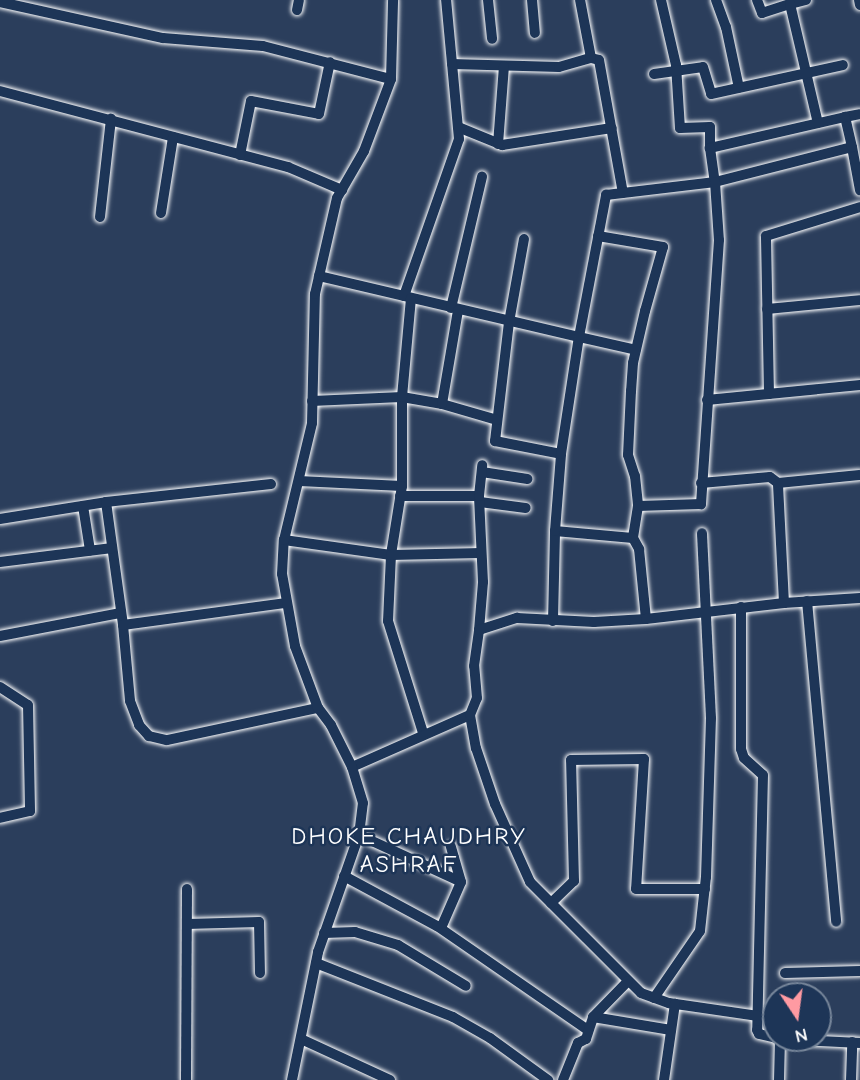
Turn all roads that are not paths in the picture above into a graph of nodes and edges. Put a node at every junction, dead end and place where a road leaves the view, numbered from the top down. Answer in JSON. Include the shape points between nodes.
{"nodes":[{"id":1,"x":393,"y":0,"type":"edge"},
{"id":2,"x":446,"y":0,"type":"edge"},
{"id":3,"x":488,"y":0,"type":"edge"},
{"id":4,"x":532,"y":0,"type":"edge"},
{"id":5,"x":580,"y":0,"type":"edge"},
{"id":6,"x":661,"y":0,"type":"edge"},
{"id":7,"x":716,"y":0,"type":"edge"},
{"id":8,"x":757,"y":0,"type":"edge"},
{"id":9,"x":806,"y":0,"type":"edge"},
{"id":10,"x":0,"y":2,"type":"edge"},
{"id":11,"x":790,"y":4,"type":"junction"},
{"id":12,"x":41,"y":5,"type":"edge"},
{"id":13,"x":536,"y":33,"type":"dead end"},
{"id":14,"x":492,"y":39,"type":"dead end"},
{"id":15,"x":592,"y":58,"type":"junction"},
{"id":16,"x":330,"y":62,"type":"junction"},
{"id":17,"x":452,"y":64,"type":"junction"},
{"id":18,"x":843,"y":65,"type":"dead end"},
{"id":19,"x":504,"y":66,"type":"junction"},
{"id":20,"x":676,"y":70,"type":"junction"},
{"id":21,"x":806,"y":73,"type":"junction"},
{"id":22,"x":654,"y":74,"type":"dead end"},
{"id":23,"x":391,"y":79,"type":"junction"},
{"id":24,"x":739,"y":88,"type":"junction"},
{"id":25,"x":0,"y":91,"type":"edge"},
{"id":26,"x":860,"y":114,"type":"edge"},
{"id":27,"x":845,"y":117,"type":"junction"},
{"id":28,"x":111,"y":119,"type":"junction"},
{"id":29,"x":818,"y":123,"type":"junction"},
{"id":30,"x":458,"y":127,"type":"junction"},
{"id":31,"x":612,"y":128,"type":"junction"},
{"id":32,"x":173,"y":136,"type":"junction"},
{"id":33,"x":498,"y":144,"type":"junction"},
{"id":34,"x":852,"y":147,"type":"junction"},
{"id":35,"x":710,"y":148,"type":"junction"},
{"id":36,"x":240,"y":155,"type":"junction"},
{"id":37,"x":482,"y":177,"type":"dead end"},
{"id":38,"x":715,"y":182,"type":"junction"},
{"id":39,"x":342,"y":190,"type":"junction"},
{"id":40,"x":860,"y":190,"type":"edge"},
{"id":41,"x":623,"y":193,"type":"junction"},
{"id":42,"x":860,"y":206,"type":"edge"},
{"id":43,"x":161,"y":213,"type":"dead end"},
{"id":44,"x":100,"y":217,"type":"dead end"},
{"id":45,"x":598,"y":236,"type":"junction"},
{"id":46,"x":524,"y":239,"type":"dead end"},
{"id":47,"x":319,"y":276,"type":"junction"},
{"id":48,"x":407,"y":297,"type":"junction"},
{"id":49,"x":860,"y":300,"type":"edge"},
{"id":50,"x":454,"y":309,"type":"junction"},
{"id":51,"x":767,"y":309,"type":"junction"},
{"id":52,"x":509,"y":322,"type":"junction"},
{"id":53,"x":579,"y":337,"type":"junction"},
{"id":54,"x":636,"y":350,"type":"junction"},
{"id":55,"x":860,"y":385,"type":"edge"},
{"id":56,"x":769,"y":394,"type":"junction"},
{"id":57,"x":402,"y":397,"type":"junction"},
{"id":58,"x":707,"y":400,"type":"junction"},
{"id":59,"x":312,"y":401,"type":"junction"},
{"id":60,"x":442,"y":404,"type":"junction"},
{"id":61,"x":497,"y":420,"type":"junction"},
{"id":62,"x":561,"y":454,"type":"junction"},
{"id":63,"x":860,"y":475,"type":"edge"},
{"id":64,"x":527,"y":479,"type":"dead end"},
{"id":65,"x":299,"y":481,"type":"junction"},
{"id":66,"x":701,"y":483,"type":"junction"},
{"id":67,"x":778,"y":483,"type":"junction"},
{"id":68,"x":271,"y":484,"type":"dead end"},
{"id":69,"x":401,"y":491,"type":"junction"},
{"id":70,"x":479,"y":499,"type":"junction"},
{"id":71,"x":106,"y":502,"type":"junction"},
{"id":72,"x":83,"y":506,"type":"junction"},
{"id":73,"x":638,"y":506,"type":"junction"},
{"id":74,"x":526,"y":508,"type":"dead end"},
{"id":75,"x":0,"y":519,"type":"edge"},
{"id":76,"x":555,"y":531,"type":"junction"},
{"id":77,"x":702,"y":533,"type":"dead end"},
{"id":78,"x":634,"y":538,"type":"junction"},
{"id":79,"x":285,"y":540,"type":"junction"},
{"id":80,"x":112,"y":548,"type":"junction"},
{"id":81,"x":90,"y":550,"type":"junction"},
{"id":82,"x":481,"y":553,"type":"junction"},
{"id":83,"x":391,"y":555,"type":"junction"},
{"id":84,"x":0,"y":562,"type":"edge"},
{"id":85,"x":860,"y":598,"type":"edge"},
{"id":86,"x":807,"y":601,"type":"junction"},
{"id":87,"x":285,"y":603,"type":"junction"},
{"id":88,"x":784,"y":603,"type":"junction"},
{"id":89,"x":741,"y":607,"type":"junction"},
{"id":90,"x":707,"y":611,"type":"junction"},
{"id":91,"x":122,"y":619,"type":"junction"},
{"id":92,"x":646,"y":619,"type":"junction"},
{"id":93,"x":553,"y":621,"type":"junction"},
{"id":94,"x":479,"y":630,"type":"junction"},
{"id":95,"x":0,"y":636,"type":"edge"},
{"id":96,"x":0,"y":687,"type":"edge"},
{"id":97,"x":318,"y":708,"type":"junction"},
{"id":98,"x":470,"y":715,"type":"junction"},
{"id":99,"x":423,"y":733,"type":"junction"},
{"id":100,"x":352,"y":767,"type":"junction"},
{"id":101,"x":0,"y":818,"type":"edge"},
{"id":102,"x":359,"y":835,"type":"junction"},
{"id":103,"x":451,"y":846,"type":"dead end"},
{"id":104,"x":344,"y":876,"type":"junction"},
{"id":105,"x":461,"y":882,"type":"junction"},
{"id":106,"x":187,"y":888,"type":"dead end"},
{"id":107,"x":705,"y":889,"type":"junction"},
{"id":108,"x":551,"y":903,"type":"junction"},
{"id":109,"x":836,"y":922,"type":"dead end"},
{"id":110,"x":187,"y":924,"type":"junction"},
{"id":111,"x":441,"y":928,"type":"junction"},
{"id":112,"x":324,"y":933,"type":"junction"},
{"id":113,"x":316,"y":962,"type":"junction"},
{"id":114,"x":860,"y":971,"type":"edge"},
{"id":115,"x":260,"y":973,"type":"dead end"},
{"id":116,"x":785,"y":973,"type":"dead end"},
{"id":117,"x":628,"y":981,"type":"junction"},
{"id":118,"x":466,"y":986,"type":"dead end"},
{"id":119,"x":654,"y":998,"type":"junction"},
{"id":120,"x":675,"y":1004,"type":"junction"},
{"id":121,"x":758,"y":1016,"type":"junction"},
{"id":122,"x":593,"y":1017,"type":"junction"},
{"id":123,"x":588,"y":1030,"type":"junction"},
{"id":124,"x":671,"y":1030,"type":"junction"},
{"id":125,"x":762,"y":1035,"type":"edge"},
{"id":126,"x":302,"y":1039,"type":"junction"},
{"id":127,"x":832,"y":1041,"type":"edge"},
{"id":128,"x":856,"y":1042,"type":"edge"},
{"id":129,"x":780,"y":1052,"type":"edge"},
{"id":130,"x":186,"y":1080,"type":"edge"},
{"id":131,"x":292,"y":1080,"type":"edge"},
{"id":132,"x":390,"y":1080,"type":"edge"},
{"id":133,"x":548,"y":1080,"type":"edge"},
{"id":134,"x":563,"y":1080,"type":"edge"},
{"id":135,"x":664,"y":1080,"type":"edge"},
{"id":136,"x":779,"y":1080,"type":"edge"},
{"id":137,"x":851,"y":1080,"type":"edge"}],
"edges":[{"from":1,"to":23,"type":"street"},
{"from":2,"to":17,"type":"street"},
{"from":3,"to":14,"type":"street"},
{"from":4,"to":13,"type":"street"},
{"from":5,"to":15,"type":"street"},
{"from":6,"to":20,"type":"street"},
{"from":7,"to":24,"type":"street"},
{"from":8,"to":11,"type":"street","via":[[762,13]]},
{"from":9,"to":11,"type":"street"},
{"from":10,"to":12,"type":"street"},
{"from":11,"to":21,"type":"street"},
{"from":12,"to":16,"type":"street","via":[[163,38],[263,46]]},
{"from":15,"to":19,"type":"street","via":[[559,67]]},
{"from":15,"to":31,"type":"street","via":[[599,60]]},
{"from":16,"to":23,"type":"street"},
{"from":16,"to":36,"type":"street","via":[[319,114],[251,102]]},
{"from":17,"to":19,"type":"street"},
{"from":17,"to":30,"type":"street"},
{"from":18,"to":21,"type":"street"},
{"from":19,"to":33,"type":"street"},
{"from":20,"to":22,"type":"street"},
{"from":20,"to":24,"type":"street","via":[[704,66],[711,94]]},
{"from":20,"to":35,"type":"street","via":[[680,128],[710,127]]},
{"from":21,"to":24,"type":"street"},
{"from":21,"to":29,"type":"street"},
{"from":23,"to":39,"type":"street","via":[[364,151]]},
{"from":25,"to":28,"type":"street"},
{"from":26,"to":27,"type":"street"},
{"from":27,"to":29,"type":"street"},
{"from":27,"to":34,"type":"street"},
{"from":28,"to":32,"type":"street"},
{"from":28,"to":44,"type":"street"},
{"from":29,"to":35,"type":"street"},
{"from":30,"to":33,"type":"street"},
{"from":30,"to":48,"type":"street","via":[[459,139]]},
{"from":31,"to":33,"type":"street"},
{"from":31,"to":41,"type":"street"},
{"from":32,"to":36,"type":"street"},
{"from":32,"to":43,"type":"street"},
{"from":34,"to":38,"type":"street"},
{"from":34,"to":40,"type":"street"},
{"from":35,"to":38,"type":"street"},
{"from":36,"to":39,"type":"street","via":[[288,167]]},
{"from":37,"to":50,"type":"street"},
{"from":38,"to":41,"type":"street"},
{"from":38,"to":58,"type":"street","via":[[719,240]]},
{"from":39,"to":47,"type":"street"},
{"from":41,"to":45,"type":"street","via":[[606,195]]},
{"from":42,"to":51,"type":"street","via":[[766,236]]},
{"from":45,"to":53,"type":"street"},
{"from":45,"to":54,"type":"street","via":[[663,247]]},
{"from":46,"to":52,"type":"street"},
{"from":47,"to":48,"type":"street"},
{"from":47,"to":59,"type":"street"},
{"from":48,"to":50,"type":"street"},
{"from":48,"to":57,"type":"street"},
{"from":49,"to":51,"type":"street"},
{"from":50,"to":52,"type":"street"},
{"from":50,"to":60,"type":"street"},
{"from":51,"to":56,"type":"street"},
{"from":52,"to":53,"type":"street"},
{"from":52,"to":61,"type":"street"},
{"from":53,"to":54,"type":"street"},
{"from":53,"to":62,"type":"street"},
{"from":54,"to":73,"type":"street","via":[[628,455]]},
{"from":55,"to":56,"type":"street"},
{"from":56,"to":58,"type":"street"},
{"from":57,"to":59,"type":"street"},
{"from":57,"to":60,"type":"street"},
{"from":57,"to":69,"type":"street"},
{"from":58,"to":66,"type":"street"},
{"from":59,"to":65,"type":"street"},
{"from":60,"to":61,"type":"street"},
{"from":61,"to":62,"type":"street","via":[[495,441]]},
{"from":62,"to":76,"type":"street"},
{"from":63,"to":67,"type":"street"},
{"from":64,"to":70,"type":"street","via":[[482,469]]},
{"from":65,"to":69,"type":"street"},
{"from":65,"to":79,"type":"street"},
{"from":66,"to":67,"type":"street","via":[[770,478]]},
{"from":66,"to":73,"type":"street","via":[[701,504]]},
{"from":67,"to":88,"type":"street"},
{"from":68,"to":71,"type":"street"},
{"from":69,"to":70,"type":"street"},
{"from":69,"to":83,"type":"street"},
{"from":70,"to":74,"type":"street"},
{"from":70,"to":82,"type":"street"},
{"from":71,"to":72,"type":"street"},
{"from":71,"to":80,"type":"street"},
{"from":72,"to":75,"type":"street"},
{"from":72,"to":81,"type":"street"},
{"from":73,"to":78,"type":"street"},
{"from":76,"to":78,"type":"street"},
{"from":76,"to":93,"type":"street"},
{"from":77,"to":90,"type":"street"},
{"from":78,"to":92,"type":"street"},
{"from":79,"to":83,"type":"street"},
{"from":79,"to":87,"type":"street"},
{"from":80,"to":81,"type":"street"},
{"from":80,"to":91,"type":"street"},
{"from":81,"to":84,"type":"street"},
{"from":82,"to":83,"type":"street"},
{"from":82,"to":94,"type":"street"},
{"from":83,"to":99,"type":"street","via":[[388,621]]},
{"from":85,"to":86,"type":"street"},
{"from":86,"to":88,"type":"street"},
{"from":86,"to":109,"type":"street"},
{"from":87,"to":91,"type":"street"},
{"from":87,"to":97,"type":"street"},
{"from":88,"to":89,"type":"street"},
{"from":89,"to":90,"type":"street"},
{"from":89,"to":121,"type":"street","via":[[741,749],[762,775]]},
{"from":90,"to":92,"type":"street"},
{"from":90,"to":107,"type":"street","via":[[711,718]]},
{"from":91,"to":95,"type":"street"},
{"from":91,"to":97,"type":"street","via":[[130,701],[139,725],[149,736],[167,740]]},
{"from":92,"to":93,"type":"street"},
{"from":93,"to":94,"type":"street","via":[[517,618]]},
{"from":94,"to":98,"type":"street","via":[[474,666],[477,698]]},
{"from":96,"to":101,"type":"street","via":[[28,705],[30,811]]},
{"from":97,"to":100,"type":"street"},
{"from":98,"to":99,"type":"street"},
{"from":98,"to":108,"type":"street","via":[[495,804],[530,882]]},
{"from":99,"to":100,"type":"street"},
{"from":100,"to":102,"type":"street","via":[[363,803]]},
{"from":102,"to":104,"type":"street"},
{"from":102,"to":105,"type":"street"},
{"from":103,"to":105,"type":"street"},
{"from":104,"to":111,"type":"street"},
{"from":104,"to":112,"type":"street"},
{"from":105,"to":111,"type":"street"},
{"from":106,"to":110,"type":"street"},
{"from":107,"to":108,"type":"street","via":[[636,889],[644,759],[571,760],[574,881]]},
{"from":107,"to":119,"type":"street","via":[[700,930]]},
{"from":108,"to":117,"type":"street"},
{"from":110,"to":115,"type":"street","via":[[259,922]]},
{"from":110,"to":130,"type":"street"},
{"from":111,"to":123,"type":"street"},
{"from":112,"to":113,"type":"street"},
{"from":112,"to":118,"type":"street","via":[[355,932],[398,945]]},
{"from":113,"to":126,"type":"street"},
{"from":113,"to":133,"type":"street","via":[[453,1017]]},
{"from":114,"to":116,"type":"street"},
{"from":117,"to":119,"type":"street"},
{"from":117,"to":122,"type":"street"},
{"from":119,"to":120,"type":"street"},
{"from":120,"to":121,"type":"street"},
{"from":120,"to":124,"type":"street"},
{"from":121,"to":125,"type":"street"},
{"from":122,"to":123,"type":"street"},
{"from":122,"to":124,"type":"street"},
{"from":123,"to":134,"type":"street"},
{"from":124,"to":135,"type":"street"},
{"from":126,"to":131,"type":"street"},
{"from":126,"to":132,"type":"street"},
{"from":127,"to":128,"type":"street"},
{"from":128,"to":137,"type":"street"},
{"from":129,"to":136,"type":"street"}]}
